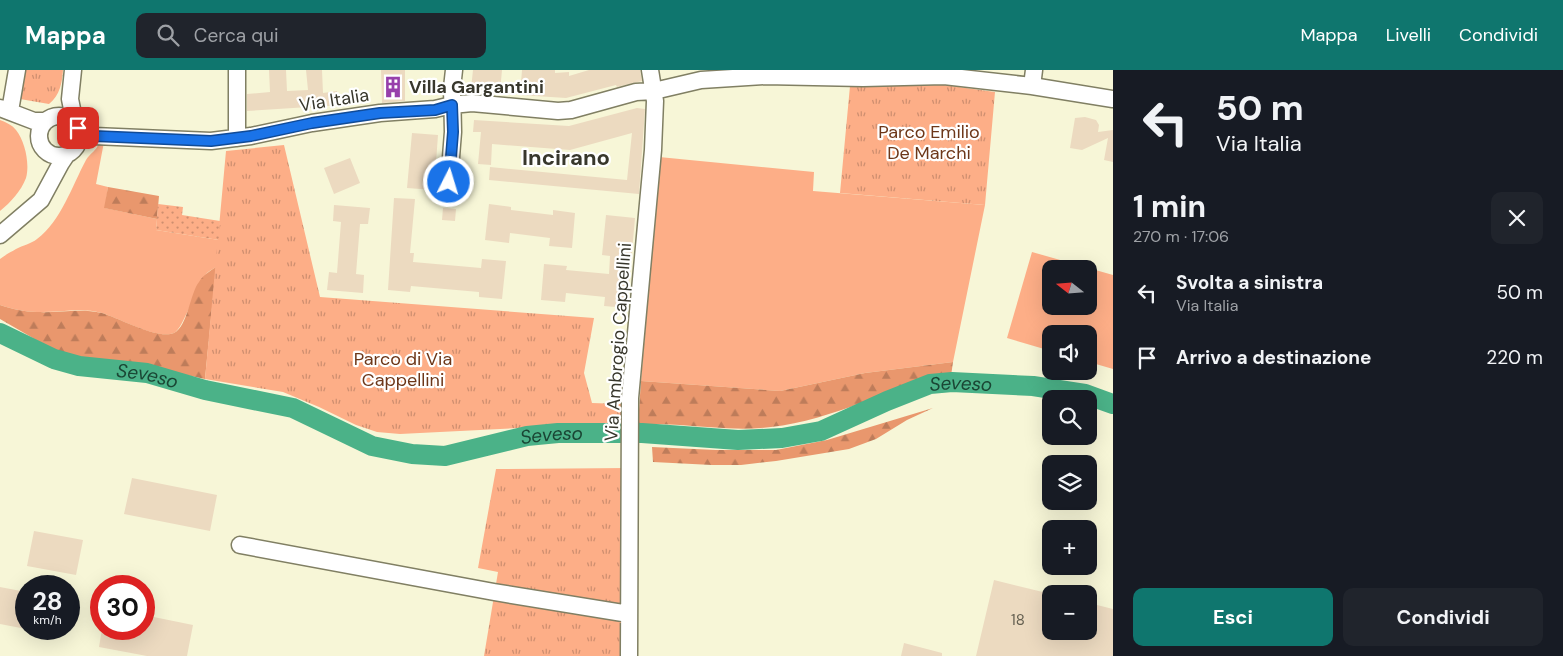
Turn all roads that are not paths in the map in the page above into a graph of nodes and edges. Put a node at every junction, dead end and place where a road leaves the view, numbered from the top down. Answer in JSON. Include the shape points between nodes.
{"nodes":[{"id":1,"x":17,"y":70,"type":"edge"},
{"id":2,"x":237,"y":70,"type":"edge"},
{"id":3,"x":454,"y":70,"type":"edge"},
{"id":4,"x":650,"y":70,"type":"edge"},
{"id":5,"x":1034,"y":70,"type":"edge"},
{"id":6,"x":847,"y":74,"type":"edge"},
{"id":7,"x":72,"y":78,"type":"edge"},
{"id":8,"x":1032,"y":86,"type":"junction"},
{"id":9,"x":654,"y":91,"type":"junction"},
{"id":10,"x":1113,"y":99,"type":"edge"},
{"id":11,"x":452,"y":105,"type":"junction"},
{"id":12,"x":5,"y":110,"type":"edge"},
{"id":13,"x":26,"y":118,"type":"junction"},
{"id":14,"x":49,"y":119,"type":"junction"},
{"id":15,"x":76,"y":126,"type":"junction"},
{"id":16,"x":94,"y":136,"type":"junction"},
{"id":17,"x":237,"y":138,"type":"junction"},
{"id":18,"x":42,"y":143,"type":"junction"},
{"id":19,"x":71,"y":150,"type":"junction"},
{"id":20,"x":449,"y":182,"type":"dead end"},
{"id":21,"x":24,"y":216,"type":"junction"},
{"id":22,"x":0,"y":235,"type":"edge"},
{"id":23,"x":240,"y":545,"type":"dead end"},
{"id":24,"x":629,"y":614,"type":"junction"},
{"id":25,"x":629,"y":656,"type":"edge"}],
"edges":[{"from":1,"to":12,"type":"street"},
{"from":2,"to":17,"type":"street"},
{"from":3,"to":11,"type":"street"},
{"from":4,"to":9,"type":"street","name":"Via Ambrogio Cappellini"},
{"from":5,"to":8,"type":"street"},
{"from":6,"to":8,"type":"street","name":"Via Italia","via":[[944,76]]},
{"from":6,"to":9,"type":"street","name":"Via Italia","via":[[701,80]]},
{"from":7,"to":14,"type":"street","via":[[64,101]]},
{"from":7,"to":15,"type":"street","via":[[70,100]]},
{"from":8,"to":10,"type":"street","name":"Via Italia"},
{"from":9,"to":11,"type":"street","name":"Via Italia","via":[[636,92],[558,111]]},
{"from":9,"to":24,"type":"street","name":"Via Ambrogio Cappellini","via":[[652,150],[630,398]]},
{"from":11,"to":17,"type":"street","name":"Via Italia","via":[[435,110],[380,113],[312,123]]},
{"from":11,"to":20,"type":"street"},
{"from":12,"to":13,"type":"street"},
{"from":13,"to":14,"type":"street","via":[[34,121]]},
{"from":13,"to":18,"type":"street"},
{"from":14,"to":15,"type":"street","via":[[64,117]]},
{"from":14,"to":18,"type":"street","via":[[40,131]]},
{"from":15,"to":16,"type":"street","name":"Via Italia"},
{"from":15,"to":19,"type":"street","via":[[78,140]]},
{"from":16,"to":17,"type":"street","name":"Via Italia","via":[[211,141]]},
{"from":16,"to":19,"type":"street"},
{"from":18,"to":19,"type":"street","via":[[54,155]]},
{"from":18,"to":21,"type":"street","via":[[46,164],[43,180]]},
{"from":19,"to":21,"type":"street","via":[[41,200]]},
{"from":21,"to":22,"type":"street"},
{"from":23,"to":24,"type":"street"},
{"from":24,"to":25,"type":"street","name":"Via Ambrogio Cappellini"}]}
